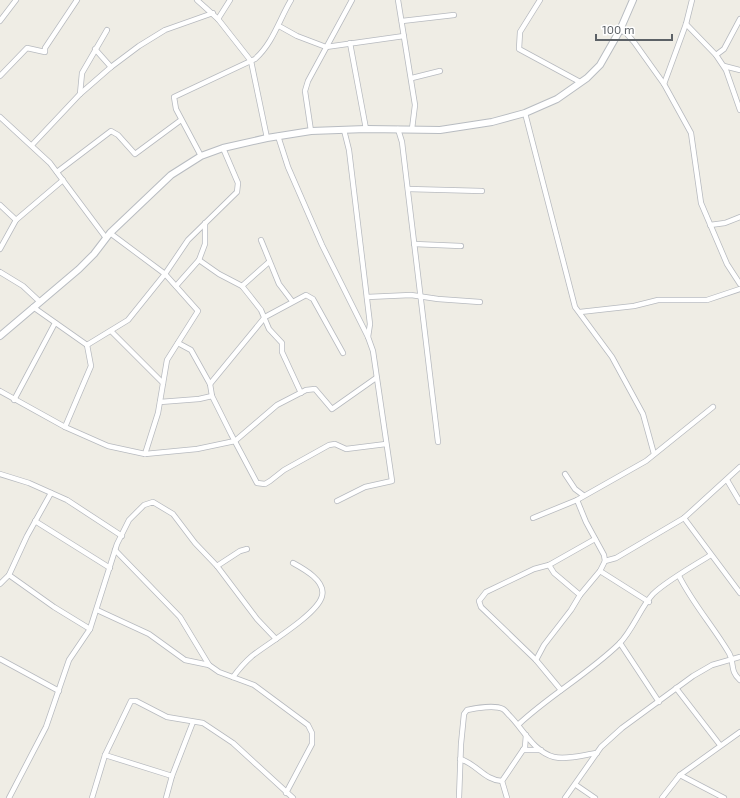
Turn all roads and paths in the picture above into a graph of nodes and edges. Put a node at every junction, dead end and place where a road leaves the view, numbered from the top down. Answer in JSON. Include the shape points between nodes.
{"nodes":[{"id":1,"x":16,"y":0,"type":"edge"},
{"id":2,"x":77,"y":0,"type":"edge"},
{"id":3,"x":197,"y":0,"type":"edge"},
{"id":4,"x":230,"y":0,"type":"edge"},
{"id":5,"x":291,"y":0,"type":"edge"},
{"id":6,"x":352,"y":0,"type":"edge"},
{"id":7,"x":398,"y":0,"type":"edge"},
{"id":8,"x":540,"y":0,"type":"edge"},
{"id":9,"x":633,"y":0,"type":"edge"},
{"id":10,"x":692,"y":0,"type":"edge"},
{"id":11,"x":0,"y":12,"type":"edge"},
{"id":12,"x":213,"y":13,"type":"junction"},
{"id":13,"x":454,"y":15,"type":"dead end"},
{"id":14,"x":5,"y":16,"type":"junction"},
{"id":15,"x":218,"y":19,"type":"junction"},
{"id":16,"x":740,"y":19,"type":"edge"},
{"id":17,"x":0,"y":21,"type":"edge"},
{"id":18,"x":402,"y":21,"type":"junction"},
{"id":19,"x":686,"y":24,"type":"junction"},
{"id":20,"x":279,"y":26,"type":"junction"},
{"id":21,"x":107,"y":30,"type":"dead end"},
{"id":22,"x":620,"y":30,"type":"junction"},
{"id":23,"x":404,"y":36,"type":"junction"},
{"id":24,"x":350,"y":44,"type":"junction"},
{"id":25,"x":326,"y":47,"type":"junction"},
{"id":26,"x":95,"y":49,"type":"junction"},
{"id":27,"x":716,"y":55,"type":"junction"},
{"id":28,"x":251,"y":61,"type":"junction"},
{"id":29,"x":724,"y":66,"type":"junction"},
{"id":30,"x":111,"y":67,"type":"junction"},
{"id":31,"x":740,"y":70,"type":"edge"},
{"id":32,"x":440,"y":71,"type":"dead end"},
{"id":33,"x":0,"y":76,"type":"edge"},
{"id":34,"x":412,"y":78,"type":"junction"},
{"id":35,"x":580,"y":82,"type":"junction"},
{"id":36,"x":664,"y":84,"type":"junction"},
{"id":37,"x":80,"y":94,"type":"junction"},
{"id":38,"x":740,"y":110,"type":"edge"},
{"id":39,"x":525,"y":113,"type":"junction"},
{"id":40,"x":0,"y":117,"type":"edge"},
{"id":41,"x":181,"y":120,"type":"junction"},
{"id":42,"x":366,"y":129,"type":"junction"},
{"id":43,"x":398,"y":129,"type":"junction"},
{"id":44,"x":412,"y":129,"type":"junction"},
{"id":45,"x":344,"y":130,"type":"junction"},
{"id":46,"x":311,"y":131,"type":"junction"},
{"id":47,"x":278,"y":136,"type":"junction"},
{"id":48,"x":267,"y":138,"type":"junction"},
{"id":49,"x":32,"y":146,"type":"junction"},
{"id":50,"x":223,"y":148,"type":"junction"},
{"id":51,"x":201,"y":156,"type":"junction"},
{"id":52,"x":57,"y":172,"type":"junction"},
{"id":53,"x":63,"y":180,"type":"junction"},
{"id":54,"x":408,"y":189,"type":"junction"},
{"id":55,"x":482,"y":191,"type":"dead end"},
{"id":56,"x":0,"y":205,"type":"edge"},
{"id":57,"x":740,"y":217,"type":"edge"},
{"id":58,"x":16,"y":220,"type":"junction"},
{"id":59,"x":205,"y":222,"type":"junction"},
{"id":60,"x":710,"y":225,"type":"junction"},
{"id":61,"x":108,"y":235,"type":"junction"},
{"id":62,"x":261,"y":240,"type":"dead end"},
{"id":63,"x":414,"y":244,"type":"junction"},
{"id":64,"x":461,"y":246,"type":"dead end"},
{"id":65,"x":0,"y":249,"type":"edge"},
{"id":66,"x":199,"y":260,"type":"junction"},
{"id":67,"x":269,"y":262,"type":"junction"},
{"id":68,"x":0,"y":272,"type":"edge"},
{"id":69,"x":165,"y":274,"type":"junction"},
{"id":70,"x":740,"y":284,"type":"edge"},
{"id":71,"x":176,"y":286,"type":"junction"},
{"id":72,"x":242,"y":286,"type":"junction"},
{"id":73,"x":740,"y":289,"type":"edge"},
{"id":74,"x":421,"y":296,"type":"junction"},
{"id":75,"x":367,"y":297,"type":"junction"},
{"id":76,"x":292,"y":301,"type":"junction"},
{"id":77,"x":40,"y":302,"type":"junction"},
{"id":78,"x":480,"y":302,"type":"dead end"},
{"id":79,"x":33,"y":307,"type":"junction"},
{"id":80,"x":580,"y":312,"type":"junction"},
{"id":81,"x":265,"y":317,"type":"junction"},
{"id":82,"x":55,"y":323,"type":"junction"},
{"id":83,"x":111,"y":331,"type":"junction"},
{"id":84,"x":0,"y":336,"type":"edge"},
{"id":85,"x":368,"y":337,"type":"junction"},
{"id":86,"x":178,"y":343,"type":"junction"},
{"id":87,"x":87,"y":345,"type":"junction"},
{"id":88,"x":343,"y":353,"type":"dead end"},
{"id":89,"x":376,"y":378,"type":"junction"},
{"id":90,"x":163,"y":383,"type":"junction"},
{"id":91,"x":210,"y":384,"type":"junction"},
{"id":92,"x":0,"y":391,"type":"edge"},
{"id":93,"x":301,"y":393,"type":"junction"},
{"id":94,"x":212,"y":396,"type":"junction"},
{"id":95,"x":14,"y":400,"type":"junction"},
{"id":96,"x":160,"y":402,"type":"junction"},
{"id":97,"x":713,"y":407,"type":"dead end"},
{"id":98,"x":64,"y":427,"type":"junction"},
{"id":99,"x":235,"y":441,"type":"junction"},
{"id":100,"x":438,"y":442,"type":"dead end"},
{"id":101,"x":386,"y":444,"type":"junction"},
{"id":102,"x":145,"y":454,"type":"junction"},
{"id":103,"x":654,"y":454,"type":"junction"},
{"id":104,"x":740,"y":467,"type":"edge"},
{"id":105,"x":0,"y":474,"type":"edge"},
{"id":106,"x":565,"y":474,"type":"dead end"},
{"id":107,"x":727,"y":480,"type":"junction"},
{"id":108,"x":51,"y":493,"type":"junction"},
{"id":109,"x":583,"y":495,"type":"junction"},
{"id":110,"x":577,"y":500,"type":"junction"},
{"id":111,"x":337,"y":501,"type":"dead end"},
{"id":112,"x":740,"y":502,"type":"edge"},
{"id":113,"x":533,"y":518,"type":"dead end"},
{"id":114,"x":684,"y":518,"type":"junction"},
{"id":115,"x":35,"y":521,"type":"junction"},
{"id":116,"x":122,"y":536,"type":"junction"},
{"id":117,"x":595,"y":539,"type":"junction"},
{"id":118,"x":247,"y":549,"type":"dead end"},
{"id":119,"x":115,"y":550,"type":"junction"},
{"id":120,"x":711,"y":555,"type":"junction"},
{"id":121,"x":605,"y":561,"type":"junction"},
{"id":122,"x":293,"y":563,"type":"dead end"},
{"id":123,"x":549,"y":564,"type":"junction"},
{"id":124,"x":217,"y":566,"type":"junction"},
{"id":125,"x":110,"y":568,"type":"junction"},
{"id":126,"x":600,"y":571,"type":"junction"},
{"id":127,"x":9,"y":575,"type":"junction"},
{"id":128,"x":679,"y":576,"type":"junction"},
{"id":129,"x":0,"y":584,"type":"edge"},
{"id":130,"x":740,"y":593,"type":"edge"},
{"id":131,"x":580,"y":595,"type":"junction"},
{"id":132,"x":649,"y":602,"type":"junction"},
{"id":133,"x":97,"y":610,"type":"junction"},
{"id":134,"x":90,"y":629,"type":"junction"},
{"id":135,"x":276,"y":639,"type":"junction"},
{"id":136,"x":620,"y":643,"type":"junction"},
{"id":137,"x":740,"y":657,"type":"edge"},
{"id":138,"x":0,"y":659,"type":"edge"},
{"id":139,"x":731,"y":659,"type":"junction"},
{"id":140,"x":536,"y":660,"type":"junction"},
{"id":141,"x":208,"y":665,"type":"junction"},
{"id":142,"x":233,"y":677,"type":"junction"},
{"id":143,"x":740,"y":680,"type":"edge"},
{"id":144,"x":676,"y":688,"type":"junction"},
{"id":145,"x":561,"y":690,"type":"junction"},
{"id":146,"x":59,"y":691,"type":"junction"},
{"id":147,"x":659,"y":702,"type":"junction"},
{"id":148,"x":193,"y":722,"type":"junction"},
{"id":149,"x":519,"y":724,"type":"junction"},
{"id":150,"x":740,"y":732,"type":"edge"},
{"id":151,"x":526,"y":735,"type":"junction"},
{"id":152,"x":720,"y":745,"type":"junction"},
{"id":153,"x":523,"y":750,"type":"junction"},
{"id":154,"x":541,"y":750,"type":"junction"},
{"id":155,"x":597,"y":753,"type":"junction"},
{"id":156,"x":105,"y":755,"type":"junction"},
{"id":157,"x":460,"y":759,"type":"junction"},
{"id":158,"x":680,"y":775,"type":"junction"},
{"id":159,"x":172,"y":776,"type":"junction"},
{"id":160,"x":502,"y":781,"type":"junction"},
{"id":161,"x":576,"y":785,"type":"junction"},
{"id":162,"x":286,"y":793,"type":"junction"},
{"id":163,"x":9,"y":798,"type":"edge"},
{"id":164,"x":92,"y":798,"type":"edge"},
{"id":165,"x":166,"y":798,"type":"edge"},
{"id":166,"x":293,"y":798,"type":"edge"},
{"id":167,"x":459,"y":798,"type":"edge"},
{"id":168,"x":507,"y":798,"type":"edge"},
{"id":169,"x":565,"y":798,"type":"edge"},
{"id":170,"x":595,"y":798,"type":"edge"},
{"id":171,"x":662,"y":798,"type":"edge"},
{"id":172,"x":724,"y":798,"type":"edge"}],
"edges":[{"from":1,"to":14,"type":"street"},
{"from":2,"to":33,"type":"street","via":[[45,48],[45,52],[27,48]]},
{"from":3,"to":12,"type":"street"},
{"from":4,"to":15,"type":"street"},
{"from":5,"to":20,"type":"street"},
{"from":6,"to":25,"type":"street"},
{"from":7,"to":18,"type":"street"},
{"from":8,"to":35,"type":"street","via":[[520,32],[520,49]]},
{"from":9,"to":22,"type":"street"},
{"from":10,"to":19,"type":"street"},
{"from":11,"to":14,"type":"street"},
{"from":12,"to":15,"type":"street"},
{"from":12,"to":30,"type":"street","via":[[165,30]]},
{"from":13,"to":18,"type":"street"},
{"from":14,"to":17,"type":"street"},
{"from":15,"to":28,"type":"street"},
{"from":16,"to":27,"type":"street","via":[[724,50]]},
{"from":18,"to":23,"type":"street"},
{"from":19,"to":27,"type":"street"},
{"from":19,"to":36,"type":"street"},
{"from":20,"to":25,"type":"street"},
{"from":20,"to":28,"type":"street","via":[[265,49]]},
{"from":21,"to":26,"type":"street"},
{"from":22,"to":35,"type":"street","via":[[600,65]]},
{"from":22,"to":36,"type":"street","via":[[634,42]]},
{"from":23,"to":24,"type":"street"},
{"from":23,"to":34,"type":"street"},
{"from":24,"to":25,"type":"street"},
{"from":24,"to":42,"type":"street"},
{"from":25,"to":46,"type":"street","via":[[305,92]]},
{"from":26,"to":30,"type":"street"},
{"from":26,"to":37,"type":"street","via":[[82,73]]},
{"from":27,"to":29,"type":"street"},
{"from":28,"to":41,"type":"street","via":[[174,96],[174,105]]},
{"from":28,"to":48,"type":"street"},
{"from":29,"to":31,"type":"street"},
{"from":29,"to":38,"type":"street"},
{"from":30,"to":37,"type":"street"},
{"from":32,"to":34,"type":"street"},
{"from":34,"to":44,"type":"street","via":[[415,105]]},
{"from":35,"to":39,"type":"street","via":[[556,99]]},
{"from":36,"to":60,"type":"street","via":[[691,133],[701,203]]},
{"from":37,"to":49,"type":"street"},
{"from":39,"to":44,"type":"street","via":[[492,122],[440,130]]},
{"from":39,"to":80,"type":"street","via":[[575,307]]},
{"from":40,"to":49,"type":"street"},
{"from":41,"to":51,"type":"street"},
{"from":41,"to":52,"type":"street","via":[[135,154],[111,131]]},
{"from":42,"to":43,"type":"street"},
{"from":42,"to":45,"type":"street"},
{"from":43,"to":44,"type":"street"},
{"from":43,"to":54,"type":"street"},
{"from":45,"to":46,"type":"street"},
{"from":45,"to":75,"type":"street","via":[[352,169]]},
{"from":46,"to":47,"type":"street"},
{"from":47,"to":48,"type":"street"},
{"from":47,"to":85,"type":"street","via":[[288,168],[322,245]]},
{"from":48,"to":50,"type":"street"},
{"from":49,"to":52,"type":"street"},
{"from":50,"to":51,"type":"street"},
{"from":50,"to":59,"type":"street","via":[[238,188],[232,198]]},
{"from":51,"to":61,"type":"street","via":[[171,175]]},
{"from":52,"to":53,"type":"street"},
{"from":53,"to":58,"type":"street"},
{"from":53,"to":61,"type":"street"},
{"from":54,"to":55,"type":"street"},
{"from":54,"to":63,"type":"street"},
{"from":56,"to":58,"type":"street"},
{"from":57,"to":60,"type":"street"},
{"from":58,"to":65,"type":"street"},
{"from":59,"to":66,"type":"street","via":[[204,247]]},
{"from":59,"to":69,"type":"street","via":[[188,240]]},
{"from":60,"to":70,"type":"street","via":[[727,264]]},
{"from":61,"to":69,"type":"street"},
{"from":61,"to":77,"type":"street","via":[[84,264]]},
{"from":62,"to":67,"type":"street"},
{"from":63,"to":64,"type":"street"},
{"from":63,"to":74,"type":"street"},
{"from":66,"to":71,"type":"street"},
{"from":66,"to":72,"type":"street"},
{"from":67,"to":72,"type":"street"},
{"from":67,"to":76,"type":"street","via":[[279,284]]},
{"from":68,"to":77,"type":"street","via":[[23,286]]},
{"from":69,"to":71,"type":"street"},
{"from":69,"to":83,"type":"street","via":[[128,320]]},
{"from":71,"to":86,"type":"street","via":[[198,311]]},
{"from":72,"to":81,"type":"street"},
{"from":73,"to":80,"type":"street","via":[[707,300],[658,300],[634,306]]},
{"from":74,"to":75,"type":"street"},
{"from":74,"to":78,"type":"street"},
{"from":74,"to":100,"type":"street"},
{"from":75,"to":85,"type":"street","via":[[370,324]]},
{"from":76,"to":81,"type":"street"},
{"from":76,"to":88,"type":"street","via":[[306,295],[313,299]]},
{"from":77,"to":79,"type":"street"},
{"from":79,"to":82,"type":"street"},
{"from":79,"to":84,"type":"street"},
{"from":80,"to":103,"type":"street","via":[[612,358],[643,414]]},
{"from":81,"to":91,"type":"street"},
{"from":81,"to":93,"type":"street","via":[[269,329],[282,344],[282,352]]},
{"from":82,"to":87,"type":"street"},
{"from":82,"to":95,"type":"street"},
{"from":83,"to":87,"type":"street"},
{"from":83,"to":90,"type":"street"},
{"from":85,"to":89,"type":"street","via":[[375,362]]},
{"from":86,"to":90,"type":"street","via":[[167,360]]},
{"from":86,"to":91,"type":"street","via":[[191,350]]},
{"from":87,"to":98,"type":"street","via":[[91,366]]},
{"from":89,"to":93,"type":"street","via":[[332,409],[315,388]]},
{"from":89,"to":101,"type":"street"},
{"from":90,"to":96,"type":"street"},
{"from":91,"to":94,"type":"street"},
{"from":92,"to":95,"type":"street"},
{"from":93,"to":99,"type":"street","via":[[277,405]]},
{"from":94,"to":96,"type":"street"},
{"from":94,"to":99,"type":"street"},
{"from":95,"to":98,"type":"street"},
{"from":96,"to":102,"type":"street"},
{"from":97,"to":103,"type":"street"},
{"from":98,"to":102,"type":"street","via":[[108,446]]},
{"from":99,"to":101,"type":"street","via":[[257,483],[265,484],[284,470],[329,445],[335,444],[346,448]]},
{"from":99,"to":102,"type":"street","via":[[197,449]]},
{"from":101,"to":111,"type":"street","via":[[392,481],[365,487]]},
{"from":103,"to":109,"type":"street","via":[[646,461]]},
{"from":104,"to":107,"type":"street"},
{"from":105,"to":108,"type":"street"},
{"from":106,"to":109,"type":"street","via":[[575,489]]},
{"from":107,"to":112,"type":"street"},
{"from":107,"to":114,"type":"street"},
{"from":108,"to":115,"type":"street"},
{"from":108,"to":116,"type":"street","via":[[67,500]]},
{"from":109,"to":110,"type":"street"},
{"from":110,"to":113,"type":"street"},
{"from":110,"to":117,"type":"street"},
{"from":114,"to":120,"type":"street"},
{"from":114,"to":121,"type":"street","via":[[616,558]]},
{"from":115,"to":125,"type":"street"},
{"from":115,"to":127,"type":"street"},
{"from":116,"to":119,"type":"street"},
{"from":116,"to":124,"type":"street","via":[[129,520],[144,506],[153,502],[173,514]]},
{"from":117,"to":121,"type":"street"},
{"from":117,"to":123,"type":"street"},
{"from":118,"to":124,"type":"street","via":[[240,550]]},
{"from":119,"to":125,"type":"street"},
{"from":119,"to":141,"type":"street","via":[[180,617]]},
{"from":120,"to":128,"type":"street"},
{"from":120,"to":130,"type":"street"},
{"from":121,"to":126,"type":"street"},
{"from":122,"to":135,"type":"street","via":[[306,570],[318,583],[322,588],[322,598],[288,633]]},
{"from":123,"to":131,"type":"street","via":[[554,573]]},
{"from":123,"to":140,"type":"street","via":[[486,592],[479,601],[480,607]]},
{"from":124,"to":135,"type":"street"},
{"from":125,"to":133,"type":"street"},
{"from":126,"to":131,"type":"street"},
{"from":126,"to":132,"type":"street"},
{"from":127,"to":129,"type":"street"},
{"from":127,"to":134,"type":"street"},
{"from":128,"to":132,"type":"street","via":[[653,595]]},
{"from":128,"to":139,"type":"street"},
{"from":131,"to":140,"type":"street"},
{"from":132,"to":136,"type":"street"},
{"from":133,"to":134,"type":"street"},
{"from":133,"to":141,"type":"street","via":[[149,634],[186,660]]},
{"from":134,"to":146,"type":"street","via":[[69,660]]},
{"from":135,"to":142,"type":"street","via":[[246,661]]},
{"from":136,"to":145,"type":"street","via":[[586,673]]},
{"from":136,"to":147,"type":"street"},
{"from":137,"to":139,"type":"street"},
{"from":138,"to":146,"type":"street"},
{"from":139,"to":143,"type":"street","via":[[734,673]]},
{"from":139,"to":144,"type":"street","via":[[712,665]]},
{"from":140,"to":145,"type":"street"},
{"from":141,"to":142,"type":"street"},
{"from":142,"to":162,"type":"street","via":[[260,688],[308,725],[312,733],[312,744]]},
{"from":144,"to":147,"type":"street"},
{"from":144,"to":152,"type":"street"},
{"from":145,"to":149,"type":"street"},
{"from":146,"to":163,"type":"street","via":[[46,727]]},
{"from":147,"to":155,"type":"street","via":[[622,728]]},
{"from":148,"to":156,"type":"street","via":[[167,717],[136,701],[131,701]]},
{"from":148,"to":159,"type":"street"},
{"from":148,"to":162,"type":"street","via":[[203,724],[233,743]]},
{"from":149,"to":151,"type":"street"},
{"from":149,"to":157,"type":"street","via":[[503,709],[483,707],[467,710],[464,714]]},
{"from":150,"to":152,"type":"street"},
{"from":151,"to":153,"type":"street","via":[[526,747]]},
{"from":151,"to":154,"type":"street"},
{"from":152,"to":158,"type":"street"},
{"from":153,"to":154,"type":"street"},
{"from":153,"to":160,"type":"street"},
{"from":154,"to":155,"type":"street","via":[[556,757]]},
{"from":155,"to":161,"type":"street"},
{"from":156,"to":159,"type":"street"},
{"from":156,"to":164,"type":"street"},
{"from":157,"to":160,"type":"street","via":[[486,778]]},
{"from":157,"to":167,"type":"street"},
{"from":158,"to":171,"type":"street"},
{"from":158,"to":172,"type":"street"},
{"from":159,"to":165,"type":"street"},
{"from":160,"to":168,"type":"street"},
{"from":161,"to":169,"type":"street"},
{"from":161,"to":170,"type":"street"},
{"from":162,"to":166,"type":"street"}]}
